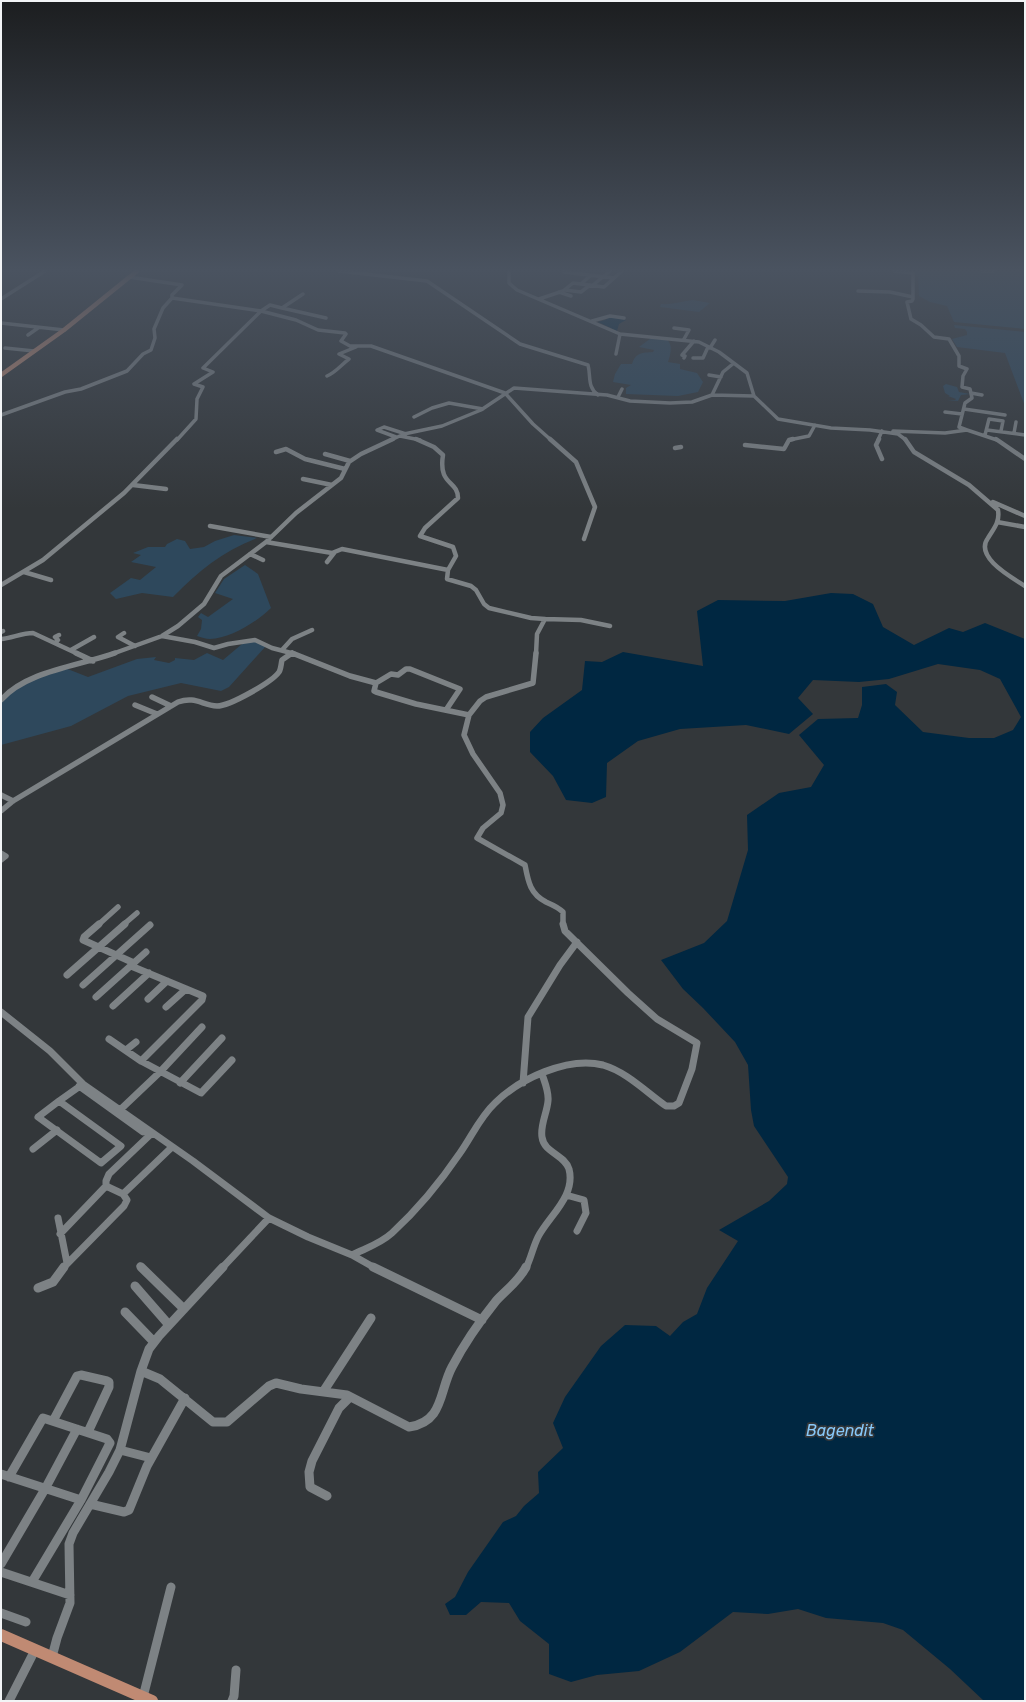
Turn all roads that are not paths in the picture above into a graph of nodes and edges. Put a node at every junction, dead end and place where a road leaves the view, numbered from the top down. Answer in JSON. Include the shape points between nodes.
{"nodes":[{"id":1,"x":28,"y":350,"type":"edge"},
{"id":2,"x":150,"y":350,"type":"edge"},
{"id":3,"x":221,"y":350,"type":"edge"},
{"id":4,"x":347,"y":350,"type":"edge"},
{"id":5,"x":385,"y":350,"type":"edge"},
{"id":6,"x":540,"y":350,"type":"edge"},
{"id":7,"x":617,"y":350,"type":"edge"},
{"id":8,"x":686,"y":350,"type":"edge"},
{"id":9,"x":707,"y":350,"type":"edge"},
{"id":10,"x":714,"y":350,"type":"edge"},
{"id":11,"x":956,"y":350,"type":"edge"},
{"id":12,"x":34,"y":351,"type":"joint"},
{"id":13,"x":616,"y":354,"type":"dead end"},
{"id":14,"x":684,"y":358,"type":"dead end"},
{"id":15,"x":693,"y":358,"type":"dead end"},
{"id":16,"x":734,"y":363,"type":"junction"},
{"id":17,"x":1,"y":375,"type":"edge"},
{"id":18,"x":709,"y":375,"type":"dead end"},
{"id":19,"x":327,"y":376,"type":"dead end"},
{"id":20,"x":721,"y":377,"type":"junction"},
{"id":21,"x":622,"y":389,"type":"dead end"},
{"id":22,"x":971,"y":393,"type":"junction"},
{"id":23,"x":505,"y":394,"type":"junction"},
{"id":24,"x":600,"y":395,"type":"junction"},
{"id":25,"x":712,"y":395,"type":"junction"},
{"id":26,"x":982,"y":395,"type":"dead end"},
{"id":27,"x":754,"y":396,"type":"junction"},
{"id":28,"x":618,"y":397,"type":"junction"},
{"id":29,"x":964,"y":408,"type":"junction"},
{"id":30,"x":483,"y":409,"type":"junction"},
{"id":31,"x":946,"y":412,"type":"dead end"},
{"id":32,"x":962,"y":414,"type":"junction"},
{"id":33,"x":1,"y":415,"type":"edge"},
{"id":34,"x":1005,"y":415,"type":"dead end"},
{"id":35,"x":414,"y":417,"type":"dead end"},
{"id":36,"x":1016,"y":422,"type":"dead end"},
{"id":37,"x":815,"y":426,"type":"junction"},
{"id":38,"x":966,"y":430,"type":"junction"},
{"id":39,"x":986,"y":430,"type":"junction"},
{"id":40,"x":881,"y":431,"type":"junction"},
{"id":41,"x":1000,"y":431,"type":"junction"},
{"id":42,"x":1014,"y":433,"type":"junction"},
{"id":43,"x":406,"y":434,"type":"junction"},
{"id":44,"x":1025,"y":434,"type":"edge"},
{"id":45,"x":985,"y":435,"type":"junction"},
{"id":46,"x":398,"y":436,"type":"junction"},
{"id":47,"x":745,"y":445,"type":"dead end"},
{"id":48,"x":276,"y":452,"type":"dead end"},
{"id":49,"x":325,"y":454,"type":"dead end"},
{"id":50,"x":882,"y":459,"type":"dead end"},
{"id":51,"x":1025,"y":459,"type":"edge"},
{"id":52,"x":350,"y":461,"type":"junction"},
{"id":53,"x":345,"y":469,"type":"junction"},
{"id":54,"x":303,"y":479,"type":"dead end"},
{"id":55,"x":133,"y":485,"type":"junction"},
{"id":56,"x":332,"y":485,"type":"junction"},
{"id":57,"x":166,"y":489,"type":"dead end"},
{"id":58,"x":998,"y":506,"type":"junction"},
{"id":59,"x":1025,"y":516,"type":"edge"},
{"id":60,"x":998,"y":520,"type":"junction"},
{"id":61,"x":210,"y":526,"type":"dead end"},
{"id":62,"x":1025,"y":527,"type":"edge"},
{"id":63,"x":271,"y":537,"type":"junction"},
{"id":64,"x":584,"y":538,"type":"dead end"},
{"id":65,"x":266,"y":542,"type":"junction"},
{"id":66,"x":331,"y":553,"type":"junction"},
{"id":67,"x":250,"y":554,"type":"junction"},
{"id":68,"x":263,"y":560,"type":"dead end"},
{"id":69,"x":327,"y":562,"type":"dead end"},
{"id":70,"x":448,"y":570,"type":"junction"},
{"id":71,"x":24,"y":572,"type":"junction"},
{"id":72,"x":51,"y":580,"type":"dead end"},
{"id":73,"x":1,"y":585,"type":"edge"},
{"id":74,"x":1025,"y":586,"type":"edge"},
{"id":75,"x":545,"y":619,"type":"junction"},
{"id":76,"x":610,"y":626,"type":"dead end"},
{"id":77,"x":312,"y":630,"type":"dead end"},
{"id":78,"x":124,"y":633,"type":"dead end"},
{"id":79,"x":59,"y":635,"type":"dead end"},
{"id":80,"x":162,"y":636,"type":"junction"},
{"id":81,"x":94,"y":637,"type":"dead end"},
{"id":82,"x":1,"y":639,"type":"edge"},
{"id":83,"x":55,"y":643,"type":"junction"},
{"id":84,"x":135,"y":646,"type":"junction"},
{"id":85,"x":71,"y":650,"type":"junction"},
{"id":86,"x":282,"y":650,"type":"junction"},
{"id":87,"x":292,"y":653,"type":"junction"},
{"id":88,"x":93,"y":661,"type":"junction"},
{"id":89,"x":376,"y":683,"type":"junction"},
{"id":90,"x":152,"y":697,"type":"dead end"},
{"id":91,"x":1,"y":700,"type":"edge"},
{"id":92,"x":135,"y":705,"type":"dead end"},
{"id":93,"x":171,"y":706,"type":"junction"},
{"id":94,"x":446,"y":710,"type":"junction"},
{"id":95,"x":157,"y":714,"type":"junction"},
{"id":96,"x":469,"y":715,"type":"junction"},
{"id":97,"x":1,"y":795,"type":"edge"},
{"id":98,"x":13,"y":801,"type":"junction"},
{"id":99,"x":1,"y":810,"type":"edge"},
{"id":100,"x":1,"y":853,"type":"edge"},
{"id":101,"x":1,"y":860,"type":"edge"},
{"id":102,"x":118,"y":907,"type":"dead end"},
{"id":103,"x":137,"y":913,"type":"dead end"},
{"id":104,"x":150,"y":925,"type":"dead end"},
{"id":105,"x":577,"y":942,"type":"junction"},
{"id":106,"x":99,"y":948,"type":"junction"},
{"id":107,"x":146,"y":952,"type":"dead end"},
{"id":108,"x":116,"y":955,"type":"junction"},
{"id":109,"x":133,"y":964,"type":"junction"},
{"id":110,"x":148,"y":973,"type":"junction"},
{"id":111,"x":67,"y":975,"type":"dead end"},
{"id":112,"x":167,"y":981,"type":"junction"},
{"id":113,"x":83,"y":985,"type":"dead end"},
{"id":114,"x":186,"y":989,"type":"junction"},
{"id":115,"x":96,"y":997,"type":"dead end"},
{"id":116,"x":148,"y":999,"type":"dead end"},
{"id":117,"x":113,"y":1006,"type":"dead end"},
{"id":118,"x":166,"y":1007,"type":"dead end"},
{"id":119,"x":1,"y":1012,"type":"edge"},
{"id":120,"x":202,"y":1028,"type":"dead end"},
{"id":121,"x":222,"y":1038,"type":"dead end"},
{"id":122,"x":109,"y":1039,"type":"dead end"},
{"id":123,"x":136,"y":1042,"type":"dead end"},
{"id":124,"x":126,"y":1050,"type":"junction"},
{"id":125,"x":232,"y":1060,"type":"dead end"},
{"id":126,"x":142,"y":1061,"type":"junction"},
{"id":127,"x":160,"y":1072,"type":"junction"},
{"id":128,"x":542,"y":1074,"type":"junction"},
{"id":129,"x":523,"y":1082,"type":"junction"},
{"id":130,"x":180,"y":1083,"type":"junction"},
{"id":131,"x":81,"y":1085,"type":"junction"},
{"id":132,"x":59,"y":1101,"type":"junction"},
{"id":133,"x":121,"y":1109,"type":"junction"},
{"id":134,"x":57,"y":1130,"type":"junction"},
{"id":135,"x":150,"y":1131,"type":"junction"},
{"id":136,"x":172,"y":1147,"type":"junction"},
{"id":137,"x":33,"y":1149,"type":"dead end"},
{"id":138,"x":106,"y":1186,"type":"junction"},
{"id":139,"x":123,"y":1194,"type":"junction"},
{"id":140,"x":566,"y":1196,"type":"junction"},
{"id":141,"x":58,"y":1218,"type":"dead end"},
{"id":142,"x":269,"y":1218,"type":"junction"},
{"id":143,"x":577,"y":1230,"type":"dead end"},
{"id":144,"x":60,"y":1234,"type":"junction"},
{"id":145,"x":352,"y":1255,"type":"junction"},
{"id":146,"x":67,"y":1263,"type":"junction"},
{"id":147,"x":140,"y":1266,"type":"dead end"},
{"id":148,"x":44,"y":1286,"type":"dead end"},
{"id":149,"x":135,"y":1286,"type":"dead end"},
{"id":150,"x":184,"y":1309,"type":"junction"},
{"id":151,"x":125,"y":1312,"type":"dead end"},
{"id":152,"x":371,"y":1318,"type":"dead end"},
{"id":153,"x":482,"y":1320,"type":"junction"},
{"id":154,"x":169,"y":1324,"type":"junction"},
{"id":155,"x":154,"y":1342,"type":"junction"},
{"id":156,"x":141,"y":1371,"type":"junction"},
{"id":157,"x":323,"y":1392,"type":"junction"},
{"id":158,"x":350,"y":1397,"type":"junction"},
{"id":159,"x":185,"y":1398,"type":"junction"},
{"id":160,"x":53,"y":1421,"type":"junction"},
{"id":161,"x":77,"y":1429,"type":"junction"},
{"id":162,"x":88,"y":1432,"type":"junction"},
{"id":163,"x":120,"y":1450,"type":"junction"},
{"id":164,"x":151,"y":1458,"type":"junction"},
{"id":165,"x":4,"y":1477,"type":"edge"},
{"id":166,"x":45,"y":1489,"type":"junction"},
{"id":167,"x":327,"y":1496,"type":"dead end"},
{"id":168,"x":81,"y":1500,"type":"junction"},
{"id":169,"x":90,"y":1504,"type":"junction"},
{"id":170,"x":1,"y":1564,"type":"edge"},
{"id":171,"x":1,"y":1572,"type":"edge"},
{"id":172,"x":32,"y":1582,"type":"junction"},
{"id":173,"x":171,"y":1587,"type":"dead end"},
{"id":174,"x":70,"y":1595,"type":"junction"},
{"id":175,"x":1,"y":1613,"type":"edge"},
{"id":176,"x":26,"y":1622,"type":"dead end"},
{"id":177,"x":1,"y":1635,"type":"edge"},
{"id":178,"x":35,"y":1650,"type":"junction"},
{"id":179,"x":52,"y":1658,"type":"junction"},
{"id":180,"x":236,"y":1670,"type":"dead end"},
{"id":181,"x":147,"y":1699,"type":"edge"},
{"id":182,"x":9,"y":1701,"type":"edge"},
{"id":183,"x":232,"y":1701,"type":"edge"}],
"edges":[{"from":1,"to":12,"type":"street"},
{"from":2,"to":33,"type":"street","via":[[143,354],[127,371]]},
{"from":3,"to":55,"type":"street","via":[[203,368],[213,372],[194,384],[202,387],[196,395],[196,419]]},
{"from":4,"to":19,"type":"street","via":[[339,354],[349,359],[336,372]]},
{"from":5,"to":23,"type":"street"},
{"from":6,"to":24,"type":"street","via":[[588,366],[591,387]]},
{"from":7,"to":13,"type":"street"},
{"from":8,"to":14,"type":"street","via":[[682,355],[686,356]]},
{"from":9,"to":15,"type":"street","via":[[703,359]]},
{"from":10,"to":16,"type":"street"},
{"from":11,"to":22,"type":"street","via":[[959,356],[959,366],[967,369],[962,387],[970,389]]},
{"from":12,"to":17,"type":"main road"},
{"from":16,"to":20,"type":"street"},
{"from":16,"to":27,"type":"street","via":[[748,373]]},
{"from":18,"to":20,"type":"street"},
{"from":20,"to":25,"type":"street"},
{"from":21,"to":28,"type":"street"},
{"from":22,"to":26,"type":"street"},
{"from":22,"to":29,"type":"street","via":[[972,398],[966,402]]},
{"from":23,"to":24,"type":"street","via":[[516,388]]},
{"from":23,"to":30,"type":"street"},
{"from":23,"to":64,"type":"street","via":[[533,424],[576,462],[595,507]]},
{"from":24,"to":28,"type":"street"},
{"from":25,"to":27,"type":"street"},
{"from":25,"to":28,"type":"street","via":[[684,403],[630,401]]},
{"from":27,"to":37,"type":"street","via":[[778,419]]},
{"from":29,"to":32,"type":"street"},
{"from":29,"to":34,"type":"street"},
{"from":30,"to":35,"type":"street","via":[[449,403]]},
{"from":30,"to":43,"type":"street","via":[[442,426]]},
{"from":31,"to":32,"type":"street"},
{"from":32,"to":38,"type":"street","via":[[959,427]]},
{"from":36,"to":42,"type":"street"},
{"from":37,"to":40,"type":"street"},
{"from":37,"to":47,"type":"street","via":[[809,436],[789,440],[784,449]]},
{"from":38,"to":40,"type":"street","via":[[948,433]]},
{"from":38,"to":45,"type":"street"},
{"from":39,"to":41,"type":"street"},
{"from":39,"to":41,"type":"street","via":[[989,419],[1003,420]]},
{"from":39,"to":45,"type":"street"},
{"from":40,"to":50,"type":"street","via":[[876,445]]},
{"from":40,"to":58,"type":"street","via":[[899,435],[914,452],[952,473]]},
{"from":41,"to":42,"type":"street"},
{"from":42,"to":44,"type":"street"},
{"from":43,"to":46,"type":"street"},
{"from":43,"to":46,"type":"street","via":[[384,426],[377,430]]},
{"from":45,"to":51,"type":"street","via":[[994,438]]},
{"from":46,"to":52,"type":"street"},
{"from":46,"to":70,"type":"street","via":[[431,444],[441,453],[443,476],[459,494],[458,498],[423,530],[420,538],[453,547],[456,556]]},
{"from":48,"to":53,"type":"street","via":[[285,449],[306,460]]},
{"from":49,"to":52,"type":"street"},
{"from":52,"to":53,"type":"street"},
{"from":53,"to":56,"type":"street","via":[[341,478]]},
{"from":54,"to":56,"type":"street"},
{"from":55,"to":57,"type":"street"},
{"from":55,"to":71,"type":"street","via":[[43,560]]},
{"from":56,"to":63,"type":"street","via":[[296,513]]},
{"from":58,"to":59,"type":"street"},
{"from":58,"to":60,"type":"street"},
{"from":60,"to":62,"type":"street"},
{"from":60,"to":74,"type":"street","via":[[985,541],[985,550],[993,563]]},
{"from":61,"to":63,"type":"street"},
{"from":63,"to":65,"type":"street"},
{"from":65,"to":66,"type":"street"},
{"from":65,"to":67,"type":"street"},
{"from":66,"to":69,"type":"street"},
{"from":66,"to":70,"type":"street","via":[[342,549]]},
{"from":67,"to":68,"type":"street"},
{"from":67,"to":80,"type":"street","via":[[221,576],[204,604]]},
{"from":70,"to":75,"type":"street","via":[[447,579],[474,587],[485,606]]},
{"from":71,"to":72,"type":"street"},
{"from":71,"to":73,"type":"street"},
{"from":75,"to":76,"type":"street","via":[[581,620]]},
{"from":75,"to":96,"type":"street","via":[[537,634],[533,683],[486,698],[480,701]]},
{"from":77,"to":86,"type":"street","via":[[292,639]]},
{"from":78,"to":84,"type":"street","via":[[118,637]]},
{"from":79,"to":83,"type":"street","via":[[55,637],[58,640]]},
{"from":80,"to":84,"type":"street"},
{"from":80,"to":86,"type":"street","via":[[214,648],[251,640]]},
{"from":81,"to":85,"type":"street"},
{"from":82,"to":83,"type":"street","via":[[29,632]]},
{"from":83,"to":85,"type":"street"},
{"from":84,"to":88,"type":"street"},
{"from":85,"to":88,"type":"street"},
{"from":86,"to":87,"type":"street"},
{"from":87,"to":89,"type":"street","via":[[350,676]]},
{"from":87,"to":93,"type":"street","via":[[282,660],[280,671],[270,682],[219,706],[187,699]]},
{"from":88,"to":91,"type":"street","via":[[40,675],[8,692]]},
{"from":89,"to":94,"type":"street","via":[[376,692]]},
{"from":89,"to":94,"type":"street","via":[[391,674],[398,675],[410,669],[460,689]]},
{"from":90,"to":93,"type":"street"},
{"from":92,"to":95,"type":"street"},
{"from":93,"to":95,"type":"street"},
{"from":94,"to":96,"type":"street"},
{"from":95,"to":98,"type":"street"},
{"from":96,"to":105,"type":"street","via":[[464,735],[473,754],[500,793],[503,806],[501,813],[483,828],[477,838],[525,865],[533,894],[538,899],[561,909],[565,931]]},
{"from":97,"to":98,"type":"street"},
{"from":98,"to":99,"type":"street"},
{"from":100,"to":101,"type":"street","via":[[6,856]]},
{"from":102,"to":106,"type":"street","via":[[83,939]]},
{"from":103,"to":106,"type":"street"},
{"from":104,"to":108,"type":"street"},
{"from":105,"to":128,"type":"street","via":[[657,1018],[697,1043],[692,1069],[678,1103],[671,1107],[603,1065],[568,1064]]},
{"from":105,"to":129,"type":"street","via":[[528,1017]]},
{"from":106,"to":108,"type":"street"},
{"from":106,"to":111,"type":"street"},
{"from":107,"to":109,"type":"street"},
{"from":108,"to":109,"type":"street"},
{"from":108,"to":113,"type":"street"},
{"from":109,"to":110,"type":"street"},
{"from":109,"to":115,"type":"street"},
{"from":110,"to":112,"type":"street"},
{"from":110,"to":117,"type":"street"},
{"from":112,"to":114,"type":"street"},
{"from":112,"to":116,"type":"street"},
{"from":114,"to":118,"type":"street"},
{"from":114,"to":126,"type":"street","via":[[203,996],[202,1000]]},
{"from":119,"to":131,"type":"street","via":[[50,1051]]},
{"from":120,"to":127,"type":"street"},
{"from":121,"to":130,"type":"street"},
{"from":122,"to":124,"type":"street"},
{"from":123,"to":124,"type":"street"},
{"from":124,"to":126,"type":"street"},
{"from":125,"to":130,"type":"street","via":[[201,1093]]},
{"from":126,"to":127,"type":"street"},
{"from":127,"to":130,"type":"street"},
{"from":127,"to":133,"type":"street"},
{"from":128,"to":129,"type":"street"},
{"from":128,"to":140,"type":"street","via":[[549,1102],[542,1128],[542,1139],[569,1168]]},
{"from":129,"to":145,"type":"street","via":[[495,1103],[473,1130],[450,1167],[393,1232],[378,1244]]},
{"from":131,"to":132,"type":"street"},
{"from":131,"to":133,"type":"street"},
{"from":131,"to":135,"type":"street","via":[[143,1132]]},
{"from":132,"to":134,"type":"street","via":[[38,1117]]},
{"from":132,"to":134,"type":"street","via":[[122,1146],[101,1163]]},
{"from":133,"to":135,"type":"street"},
{"from":134,"to":137,"type":"street"},
{"from":135,"to":136,"type":"street"},
{"from":135,"to":138,"type":"street","via":[[109,1174]]},
{"from":136,"to":139,"type":"street"},
{"from":136,"to":142,"type":"street"},
{"from":138,"to":139,"type":"street"},
{"from":138,"to":144,"type":"street"},
{"from":139,"to":146,"type":"street","via":[[127,1200],[124,1206]]},
{"from":140,"to":143,"type":"street","via":[[584,1200],[586,1213]]},
{"from":140,"to":153,"type":"street","via":[[559,1210],[541,1231],[526,1269]]},
{"from":141,"to":144,"type":"street"},
{"from":142,"to":145,"type":"street"},
{"from":142,"to":150,"type":"street"},
{"from":144,"to":146,"type":"street"},
{"from":145,"to":153,"type":"street"},
{"from":146,"to":148,"type":"street"},
{"from":147,"to":150,"type":"street"},
{"from":149,"to":154,"type":"street"},
{"from":150,"to":154,"type":"street"},
{"from":151,"to":155,"type":"street"},
{"from":152,"to":157,"type":"street"},
{"from":153,"to":158,"type":"street","via":[[452,1365],[436,1411],[416,1427],[409,1427]]},
{"from":154,"to":155,"type":"street"},
{"from":155,"to":156,"type":"street","via":[[148,1349]]},
{"from":156,"to":159,"type":"street","via":[[160,1379]]},
{"from":156,"to":163,"type":"street"},
{"from":157,"to":158,"type":"street"},
{"from":157,"to":159,"type":"street","via":[[276,1383],[269,1386],[230,1420],[218,1423],[213,1422]]},
{"from":158,"to":167,"type":"street","via":[[339,1408],[310,1465],[310,1486]]},
{"from":159,"to":164,"type":"street"},
{"from":160,"to":161,"type":"street"},
{"from":160,"to":162,"type":"street","via":[[77,1376],[108,1381],[109,1387]]},
{"from":160,"to":165,"type":"street","via":[[44,1418]]},
{"from":161,"to":162,"type":"street"},
{"from":161,"to":166,"type":"street"},
{"from":162,"to":168,"type":"street","via":[[107,1439],[110,1444]]},
{"from":163,"to":164,"type":"street"},
{"from":163,"to":169,"type":"street"},
{"from":164,"to":169,"type":"street","via":[[127,1512]]},
{"from":165,"to":166,"type":"street"},
{"from":166,"to":168,"type":"street"},
{"from":166,"to":170,"type":"street"},
{"from":168,"to":172,"type":"street"},
{"from":169,"to":174,"type":"street","via":[[69,1544]]},
{"from":171,"to":172,"type":"street"},
{"from":172,"to":174,"type":"street"},
{"from":173,"to":181,"type":"street"},
{"from":174,"to":179,"type":"street","via":[[70,1603]]},
{"from":175,"to":176,"type":"street"},
{"from":177,"to":178,"type":"main road"},
{"from":178,"to":179,"type":"main road"},
{"from":178,"to":182,"type":"street"},
{"from":179,"to":181,"type":"main road"},
{"from":180,"to":183,"type":"street"}]}
